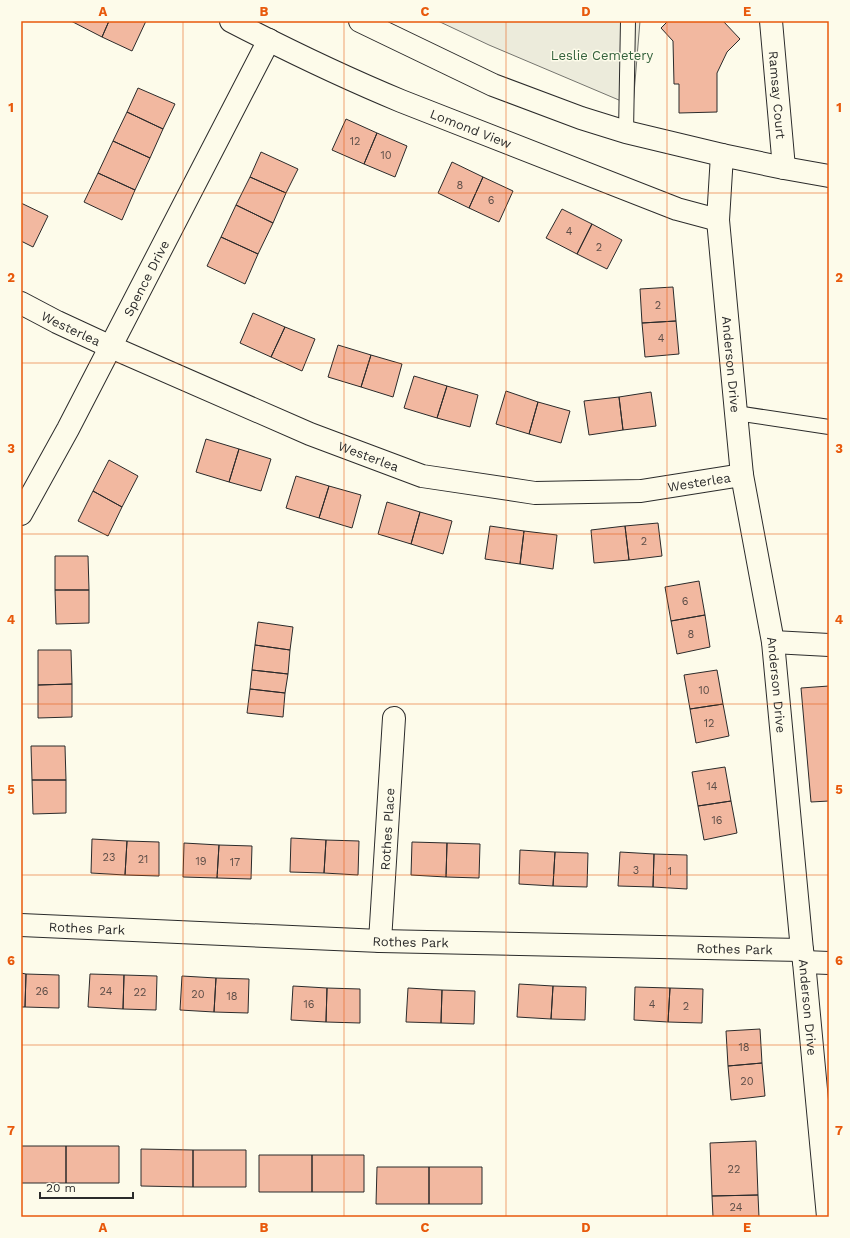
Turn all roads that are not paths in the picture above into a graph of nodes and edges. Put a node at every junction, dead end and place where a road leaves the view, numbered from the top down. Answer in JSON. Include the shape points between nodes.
{"nodes":[{"id":1,"x":231,"y":21,"type":"edge"},
{"id":2,"x":628,"y":21,"type":"edge"},
{"id":3,"x":770,"y":21,"type":"edge"},
{"id":4,"x":364,"y":22,"type":"edge"},
{"id":5,"x":269,"y":40,"type":"junction"},
{"id":6,"x":626,"y":132,"type":"junction"},
{"id":7,"x":722,"y":155,"type":"junction"},
{"id":8,"x":784,"y":168,"type":"junction"},
{"id":9,"x":829,"y":176,"type":"edge"},
{"id":10,"x":718,"y":220,"type":"junction"},
{"id":11,"x":21,"y":303,"type":"edge"},
{"id":12,"x":110,"y":347,"type":"junction"},
{"id":13,"x":736,"y":413,"type":"junction"},
{"id":14,"x":829,"y":427,"type":"edge"},
{"id":15,"x":742,"y":475,"type":"junction"},
{"id":16,"x":21,"y":514,"type":"edge"},
{"id":17,"x":774,"y":642,"type":"junction"},
{"id":18,"x":829,"y":645,"type":"edge"},
{"id":19,"x":394,"y":718,"type":"dead end"},
{"id":20,"x":21,"y":925,"type":"edge"},
{"id":21,"x":380,"y":941,"type":"junction"},
{"id":22,"x":803,"y":956,"type":"junction"},
{"id":23,"x":829,"y":963,"type":"edge"},
{"id":24,"x":824,"y":1119,"type":"edge"},
{"id":25,"x":828,"y":1217,"type":"edge"}],
"edges":[{"from":1,"to":5,"type":"street","name":"Lomond View"},
{"from":2,"to":6,"type":"lane"},
{"from":3,"to":8,"type":"street","name":"Ramsay Court"},
{"from":4,"to":6,"type":"street","via":[[492,85]]},
{"from":5,"to":10,"type":"street","name":"Lomond View","via":[[360,84],[504,142],[677,209]]},
{"from":5,"to":12,"type":"street","name":"Spence Drive"},
{"from":6,"to":7,"type":"street"},
{"from":7,"to":8,"type":"street"},
{"from":7,"to":10,"type":"street","name":"Anderson Drive"},
{"from":8,"to":9,"type":"street"},
{"from":10,"to":13,"type":"street","name":"Anderson Drive"},
{"from":11,"to":12,"type":"street","name":"Westerlea"},
{"from":12,"to":15,"type":"street","name":"Westerlea","via":[[310,434],[422,476],[536,493],[641,491]]},
{"from":12,"to":16,"type":"street","name":"Spence Drive"},
{"from":13,"to":14,"type":"lane"},
{"from":13,"to":15,"type":"street","name":"Anderson Drive"},
{"from":15,"to":17,"type":"street","name":"Anderson Drive"},
{"from":17,"to":18,"type":"street"},
{"from":17,"to":22,"type":"street","name":"Anderson Drive"},
{"from":19,"to":21,"type":"street","name":"Rothes Place"},
{"from":20,"to":21,"type":"street","name":"Rothes Park"},
{"from":21,"to":22,"type":"street","name":"Rothes Park"},
{"from":22,"to":23,"type":"street","name":"Rothes Park"},
{"from":22,"to":24,"type":"street","name":"Anderson Drive"},
{"from":24,"to":25,"type":"street","name":"Anderson Drive"}]}
